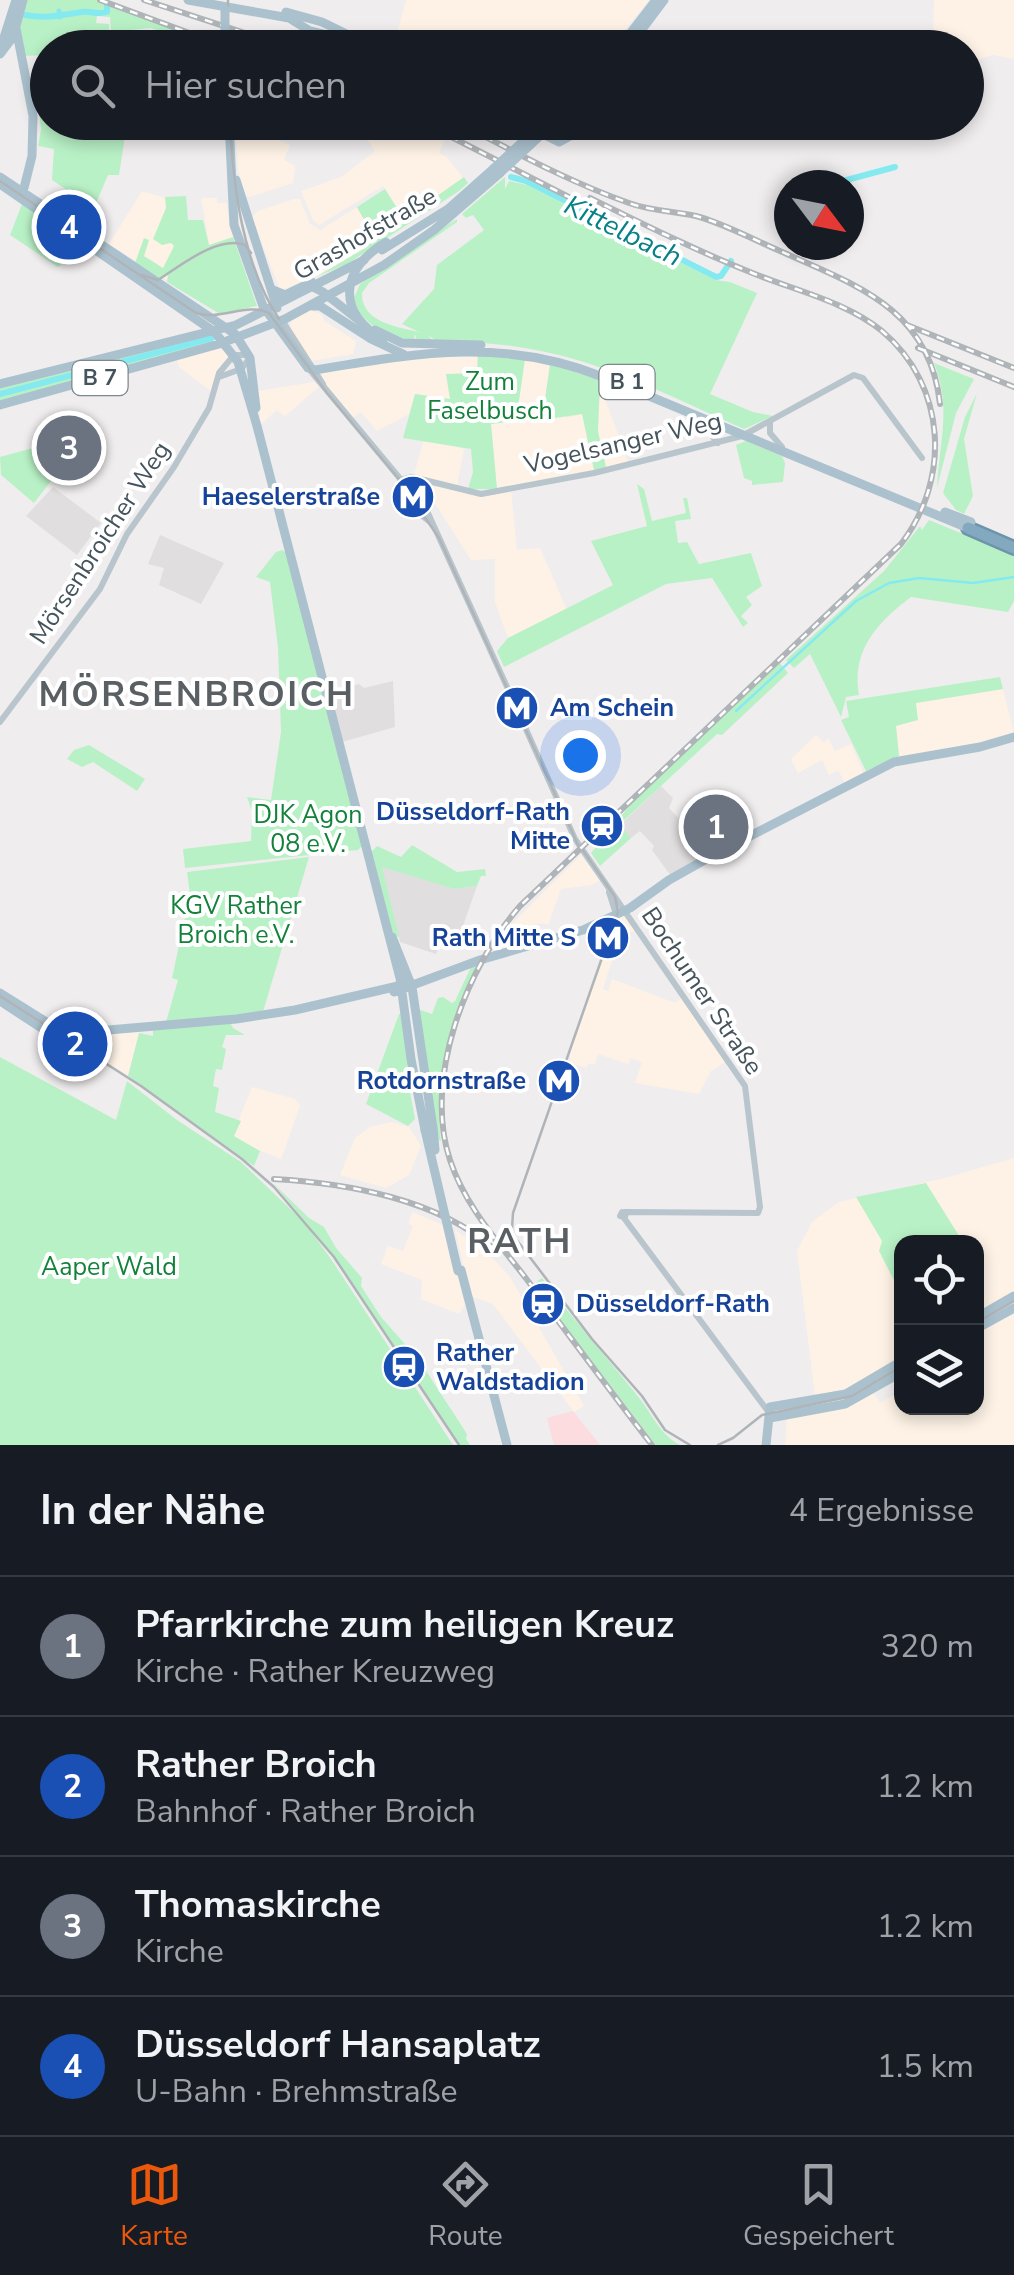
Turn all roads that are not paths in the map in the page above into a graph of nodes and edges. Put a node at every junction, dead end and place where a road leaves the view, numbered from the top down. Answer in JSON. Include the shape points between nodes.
{"nodes":[{"id":1,"x":20,"y":0,"type":"edge"},
{"id":2,"x":188,"y":0,"type":"edge"},
{"id":3,"x":209,"y":0,"type":"edge"},
{"id":4,"x":656,"y":0,"type":"edge"},
{"id":5,"x":664,"y":0,"type":"edge"},
{"id":6,"x":227,"y":5,"type":"edge"},
{"id":7,"x":305,"y":20,"type":"junction"},
{"id":8,"x":12,"y":28,"type":"junction"},
{"id":9,"x":313,"y":30,"type":"edge"},
{"id":10,"x":330,"y":30,"type":"edge"},
{"id":11,"x":633,"y":30,"type":"edge"},
{"id":12,"x":642,"y":30,"type":"edge"},
{"id":13,"x":10,"y":42,"type":"junction"},
{"id":14,"x":0,"y":52,"type":"edge"},
{"id":15,"x":20,"y":60,"type":"junction"},
{"id":16,"x":30,"y":94,"type":"edge"},
{"id":17,"x":33,"y":140,"type":"edge"},
{"id":18,"x":230,"y":140,"type":"edge"},
{"id":19,"x":521,"y":140,"type":"edge"},
{"id":20,"x":534,"y":140,"type":"edge"},
{"id":21,"x":231,"y":154,"type":"junction"},
{"id":22,"x":497,"y":171,"type":"junction"},
{"id":23,"x":0,"y":180,"type":"edge"},
{"id":24,"x":483,"y":183,"type":"junction"},
{"id":25,"x":11,"y":192,"type":"junction"},
{"id":26,"x":23,"y":192,"type":"junction"},
{"id":27,"x":467,"y":192,"type":"junction"},
{"id":28,"x":426,"y":223,"type":"junction"},
{"id":29,"x":420,"y":240,"type":"junction"},
{"id":30,"x":384,"y":265,"type":"junction"},
{"id":31,"x":271,"y":288,"type":"junction"},
{"id":32,"x":320,"y":290,"type":"junction"},
{"id":33,"x":176,"y":293,"type":"junction"},
{"id":34,"x":166,"y":299,"type":"junction"},
{"id":35,"x":310,"y":306,"type":"junction"},
{"id":36,"x":272,"y":309,"type":"junction"},
{"id":37,"x":346,"y":310,"type":"junction"},
{"id":38,"x":330,"y":312,"type":"junction"},
{"id":39,"x":249,"y":320,"type":"junction"},
{"id":40,"x":200,"y":322,"type":"junction"},
{"id":41,"x":280,"y":322,"type":"junction"},
{"id":42,"x":372,"y":328,"type":"junction"},
{"id":43,"x":250,"y":333,"type":"junction"},
{"id":44,"x":196,"y":336,"type":"junction"},
{"id":45,"x":226,"y":340,"type":"junction"},
{"id":46,"x":502,"y":351,"type":"junction"},
{"id":47,"x":248,"y":354,"type":"junction"},
{"id":48,"x":403,"y":354,"type":"junction"},
{"id":49,"x":241,"y":369,"type":"junction"},
{"id":50,"x":316,"y":371,"type":"junction"},
{"id":51,"x":222,"y":374,"type":"junction"},
{"id":52,"x":0,"y":384,"type":"edge"},
{"id":53,"x":331,"y":398,"type":"junction"},
{"id":54,"x":0,"y":405,"type":"edge"},
{"id":55,"x":694,"y":416,"type":"junction"},
{"id":56,"x":771,"y":421,"type":"junction"},
{"id":57,"x":257,"y":426,"type":"junction"},
{"id":58,"x":745,"y":435,"type":"junction"},
{"id":59,"x":713,"y":442,"type":"junction"},
{"id":60,"x":782,"y":448,"type":"junction"},
{"id":61,"x":922,"y":458,"type":"dead end"},
{"id":62,"x":400,"y":480,"type":"junction"},
{"id":63,"x":969,"y":525,"type":"junction"},
{"id":64,"x":1014,"y":544,"type":"edge"},
{"id":65,"x":0,"y":722,"type":"edge"},
{"id":66,"x":1014,"y":737,"type":"edge"},
{"id":67,"x":620,"y":913,"type":"junction"},
{"id":68,"x":402,"y":988,"type":"junction"},
{"id":69,"x":0,"y":993,"type":"edge"},
{"id":70,"x":0,"y":1001,"type":"edge"},
{"id":71,"x":17,"y":1009,"type":"junction"},
{"id":72,"x":419,"y":1030,"type":"junction"},
{"id":73,"x":407,"y":1033,"type":"junction"},
{"id":74,"x":429,"y":1129,"type":"junction"},
{"id":75,"x":1014,"y":1296,"type":"edge"},
{"id":76,"x":1014,"y":1308,"type":"edge"},
{"id":77,"x":984,"y":1321,"type":"edge"},
{"id":78,"x":984,"y":1321,"type":"edge"},
{"id":79,"x":894,"y":1366,"type":"edge"},
{"id":80,"x":894,"y":1376,"type":"edge"},
{"id":81,"x":769,"y":1414,"type":"junction"},
{"id":82,"x":508,"y":1445,"type":"edge"},
{"id":83,"x":766,"y":1445,"type":"edge"}],
"edges":[{"from":1,"to":8,"type":"main road"},
{"from":2,"to":6,"type":"main road"},
{"from":3,"to":6,"type":"main road"},
{"from":4,"to":11,"type":"main road"},
{"from":5,"to":12,"type":"main road"},
{"from":6,"to":7,"type":"main road"},
{"from":7,"to":9,"type":"main road"},
{"from":7,"to":10,"type":"main road"},
{"from":8,"to":13,"type":"main road"},
{"from":8,"to":14,"type":"main road"},
{"from":8,"to":15,"type":"main road"},
{"from":13,"to":14,"type":"main road"},
{"from":13,"to":15,"type":"main road"},
{"from":15,"to":16,"type":"main road"},
{"from":17,"to":26,"type":"main road"},
{"from":18,"to":21,"type":"main road"},
{"from":19,"to":22,"type":"main road","bridge":true},
{"from":20,"to":22,"type":"main road","bridge":true},
{"from":21,"to":31,"type":"main road"},
{"from":21,"to":36,"type":"main road","via":[[233,222]]},
{"from":22,"to":24,"type":"main road"},
{"from":23,"to":25,"type":"main road"},
{"from":23,"to":26,"type":"main road"},
{"from":24,"to":27,"type":"main road","name":"Grashofstraße","number":"B 7"},
{"from":24,"to":29,"type":"main road","name":"Grashofstraße"},
{"from":25,"to":26,"type":"main road"},
{"from":25,"to":34,"type":"main road"},
{"from":26,"to":33,"type":"main road"},
{"from":27,"to":28,"type":"main road","name":"Grashofstraße","number":"B 7"},
{"from":27,"to":46,"type":"main road","number":"B 1","bridge":true,"via":[[358,265],[350,294],[360,322],[403,348]]},
{"from":28,"to":29,"type":"main road"},
{"from":28,"to":32,"type":"main road","name":"Grashofstraße","number":"B 7"},
{"from":29,"to":30,"type":"main road","name":"Grashofstraße"},
{"from":30,"to":32,"type":"main road","name":"Grashofstraße","number":"B 7"},
{"from":30,"to":42,"type":"main road","via":[[354,294],[356,313]]},
{"from":31,"to":32,"type":"main road","via":[[285,295]]},
{"from":31,"to":36,"type":"main road"},
{"from":32,"to":35,"type":"main road","name":"Grashofstraße","number":"B 7"},
{"from":32,"to":36,"type":"main road","name":"Grashofstraße","number":"B 7"},
{"from":32,"to":37,"type":"main road"},
{"from":33,"to":34,"type":"main road"},
{"from":33,"to":45,"type":"main road"},
{"from":34,"to":40,"type":"main road"},
{"from":35,"to":38,"type":"main road"},
{"from":35,"to":41,"type":"main road","name":"Grashofstraße","number":"B 7"},
{"from":36,"to":39,"type":"main road","number":"B 7"},
{"from":36,"to":41,"type":"main road"},
{"from":37,"to":38,"type":"main road","via":[[335,306]]},
{"from":37,"to":42,"type":"main road"},
{"from":38,"to":48,"type":"main road"},
{"from":39,"to":43,"type":"main road"},
{"from":39,"to":45,"type":"main road","number":"B 7"},
{"from":40,"to":44,"type":"main road"},
{"from":40,"to":45,"type":"main road"},
{"from":41,"to":43,"type":"main road","number":"B 7"},
{"from":41,"to":50,"type":"main road"},
{"from":42,"to":58,"type":"main road","number":"B 1","via":[[402,343],[486,345],[564,359]]},
{"from":43,"to":45,"type":"main road","number":"B 7"},
{"from":43,"to":47,"type":"main road"},
{"from":44,"to":45,"type":"main road","number":"B 7"},
{"from":44,"to":52,"type":"main road","number":"B 7"},
{"from":45,"to":47,"type":"main road"},
{"from":45,"to":49,"type":"main road"},
{"from":45,"to":51,"type":"street","name":"Mörsenbroicher Weg"},
{"from":45,"to":54,"type":"main road","number":"B 7"},
{"from":46,"to":48,"type":"main road","number":"B 1"},
{"from":46,"to":55,"type":"main road","number":"B 1","via":[[576,367]]},
{"from":47,"to":49,"type":"street"},
{"from":47,"to":57,"type":"main road"},
{"from":48,"to":50,"type":"main road"},
{"from":49,"to":51,"type":"street"},
{"from":49,"to":57,"type":"main road"},
{"from":50,"to":53,"type":"street"},
{"from":50,"to":53,"type":"street"},
{"from":51,"to":65,"type":"street","name":"Mörsenbroicher Weg","via":[[209,408],[125,537],[100,589]]},
{"from":53,"to":62,"type":"street","name":"Bochumer Straße"},
{"from":55,"to":58,"type":"main road","number":"B 1"},
{"from":55,"to":59,"type":"street"},
{"from":56,"to":58,"type":"street","name":"Vogelsanger Weg"},
{"from":56,"to":60,"type":"street","via":[[770,433]]},
{"from":56,"to":61,"type":"street","name":"Vogelsanger Weg","via":[[858,375]]},
{"from":57,"to":68,"type":"main road"},
{"from":58,"to":59,"type":"street","name":"Vogelsanger Weg"},
{"from":58,"to":60,"type":"main road","number":"B 1"},
{"from":58,"to":63,"type":"main road","number":"B 1"},
{"from":59,"to":62,"type":"street","name":"Vogelsanger Weg","via":[[484,494]]},
{"from":60,"to":63,"type":"main road","number":"B 1"},
{"from":62,"to":67,"type":"street","name":"Bochumer Straße","via":[[446,549],[575,839]]},
{"from":63,"to":64,"type":"highway"},
{"from":66,"to":67,"type":"main road","via":[[878,768],[727,847]]},
{"from":67,"to":68,"type":"main road","via":[[572,935]]},
{"from":67,"to":81,"type":"street","name":"Bochumer Straße","via":[[745,1086],[760,1207],[758,1213],[625,1215]]},
{"from":68,"to":71,"type":"main road","via":[[236,1019],[73,1032]]},
{"from":68,"to":72,"type":"main road"},
{"from":68,"to":73,"type":"main road"},
{"from":69,"to":71,"type":"main road"},
{"from":70,"to":71,"type":"main road"},
{"from":72,"to":73,"type":"main road","via":[[411,1025]]},
{"from":72,"to":74,"type":"main road"},
{"from":73,"to":74,"type":"main road"},
{"from":74,"to":82,"type":"main road","bridge":true},
{"from":75,"to":77,"type":"main road"},
{"from":76,"to":78,"type":"main road"},
{"from":79,"to":81,"type":"main road","via":[[846,1394],[772,1406]]},
{"from":80,"to":81,"type":"main road","via":[[842,1405]]},
{"from":81,"to":83,"type":"main road"}]}
